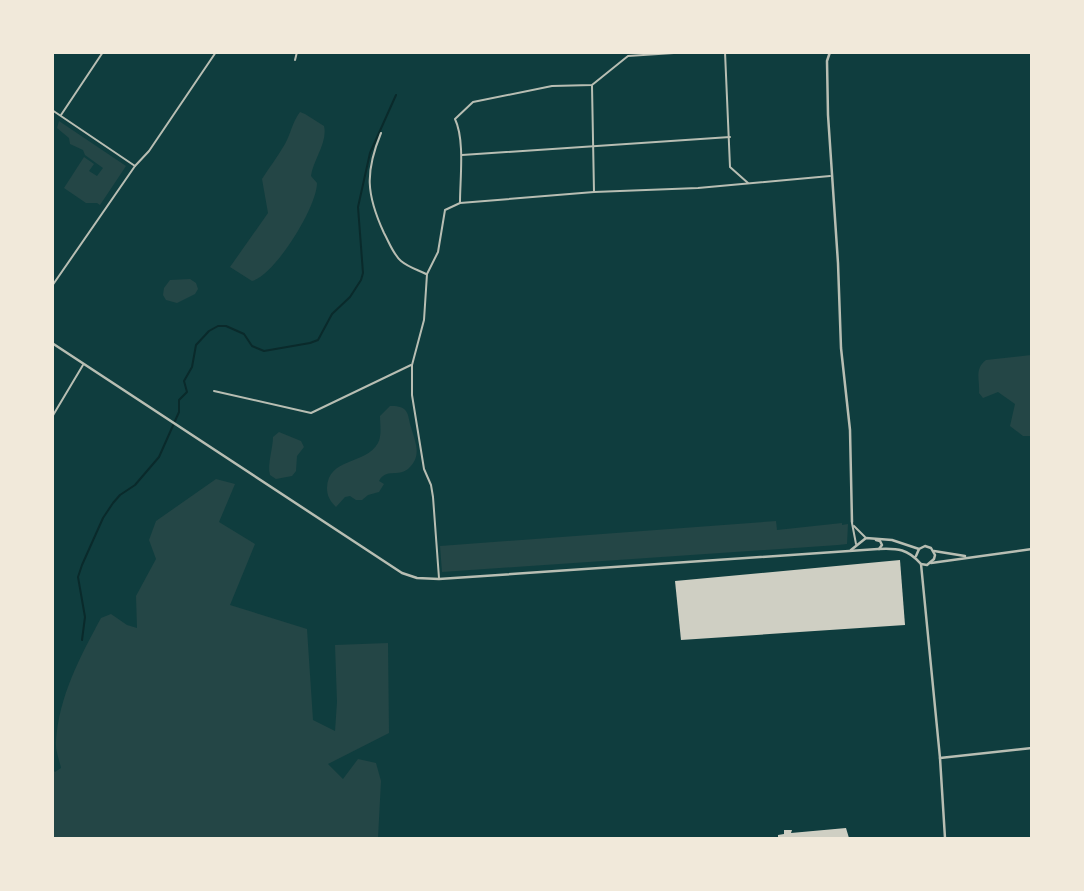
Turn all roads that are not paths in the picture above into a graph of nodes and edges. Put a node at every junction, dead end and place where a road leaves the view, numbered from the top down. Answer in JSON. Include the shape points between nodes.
{"nodes":[{"id":1,"x":103,"y":52,"type":"edge"},
{"id":2,"x":216,"y":52,"type":"edge"},
{"id":3,"x":298,"y":52,"type":"edge"},
{"id":4,"x":689,"y":52,"type":"edge"},
{"id":5,"x":725,"y":52,"type":"edge"},
{"id":6,"x":830,"y":52,"type":"edge"},
{"id":7,"x":628,"y":54,"type":"edge"},
{"id":8,"x":295,"y":60,"type":"dead end"},
{"id":9,"x":592,"y":85,"type":"junction"},
{"id":10,"x":52,"y":110,"type":"edge"},
{"id":11,"x":60,"y":116,"type":"junction"},
{"id":12,"x":382,"y":133,"type":"dead end"},
{"id":13,"x":730,"y":137,"type":"junction"},
{"id":14,"x":594,"y":148,"type":"junction"},
{"id":15,"x":461,"y":155,"type":"junction"},
{"id":16,"x":135,"y":166,"type":"junction"},
{"id":17,"x":831,"y":176,"type":"junction"},
{"id":18,"x":749,"y":184,"type":"junction"},
{"id":19,"x":594,"y":191,"type":"junction"},
{"id":20,"x":460,"y":203,"type":"junction"},
{"id":21,"x":427,"y":274,"type":"junction"},
{"id":22,"x":52,"y":286,"type":"edge"},
{"id":23,"x":52,"y":343,"type":"edge"},
{"id":24,"x":83,"y":365,"type":"junction"},
{"id":25,"x":411,"y":365,"type":"junction"},
{"id":26,"x":214,"y":391,"type":"dead end"},
{"id":27,"x":52,"y":417,"type":"edge"},
{"id":28,"x":852,"y":522,"type":"junction"},
{"id":29,"x":866,"y":538,"type":"junction"},
{"id":30,"x":856,"y":544,"type":"junction"},
{"id":31,"x":878,"y":549,"type":"junction"},
{"id":32,"x":919,"y":549,"type":"junction"},
{"id":33,"x":1031,"y":549,"type":"edge"},
{"id":34,"x":862,"y":550,"type":"junction"},
{"id":35,"x":850,"y":551,"type":"junction"},
{"id":36,"x":933,"y":551,"type":"junction"},
{"id":37,"x":916,"y":556,"type":"junction"},
{"id":38,"x":968,"y":557,"type":"junction"},
{"id":39,"x":920,"y":564,"type":"junction"},
{"id":40,"x":929,"y":564,"type":"junction"},
{"id":41,"x":439,"y":579,"type":"junction"},
{"id":42,"x":922,"y":579,"type":"junction"},
{"id":43,"x":1031,"y":748,"type":"edge"},
{"id":44,"x":940,"y":758,"type":"junction"},
{"id":45,"x":945,"y":838,"type":"edge"}],
"edges":[{"from":1,"to":11,"type":"street"},
{"from":2,"to":16,"type":"street"},
{"from":3,"to":8,"type":"street"},
{"from":4,"to":7,"type":"street"},
{"from":5,"to":13,"type":"street"},
{"from":6,"to":17,"type":"street"},
{"from":7,"to":9,"type":"street"},
{"from":9,"to":14,"type":"street"},
{"from":9,"to":15,"type":"street","via":[[552,86],[473,102],[455,119]]},
{"from":10,"to":11,"type":"street"},
{"from":11,"to":16,"type":"street"},
{"from":12,"to":21,"type":"street","via":[[369,173],[374,212],[401,261]]},
{"from":13,"to":14,"type":"street"},
{"from":13,"to":18,"type":"street","via":[[730,167]]},
{"from":14,"to":15,"type":"street"},
{"from":14,"to":19,"type":"street"},
{"from":15,"to":20,"type":"street"},
{"from":16,"to":22,"type":"street"},
{"from":17,"to":18,"type":"street"},
{"from":17,"to":28,"type":"street","via":[[850,430]]},
{"from":18,"to":19,"type":"street"},
{"from":19,"to":20,"type":"street"},
{"from":20,"to":21,"type":"street","via":[[445,210],[438,252]]},
{"from":21,"to":25,"type":"street","via":[[424,320]]},
{"from":23,"to":24,"type":"street"},
{"from":24,"to":27,"type":"street"},
{"from":24,"to":41,"type":"street","via":[[402,573]]},
{"from":25,"to":26,"type":"street","via":[[311,413]]},
{"from":25,"to":41,"type":"street","via":[[424,469],[433,497]]},
{"from":28,"to":29,"type":"street"},
{"from":28,"to":30,"type":"street"},
{"from":29,"to":30,"type":"street"},
{"from":29,"to":31,"type":"street","via":[[880,541],[883,545]]},
{"from":29,"to":32,"type":"street"},
{"from":30,"to":34,"type":"street"},
{"from":30,"to":35,"type":"street"},
{"from":31,"to":34,"type":"street"},
{"from":31,"to":37,"type":"street"},
{"from":32,"to":36,"type":"street"},
{"from":32,"to":37,"type":"street"},
{"from":33,"to":38,"type":"street"},
{"from":34,"to":35,"type":"street"},
{"from":35,"to":41,"type":"street"},
{"from":36,"to":38,"type":"street"},
{"from":36,"to":40,"type":"street"},
{"from":37,"to":39,"type":"street"},
{"from":38,"to":40,"type":"street"},
{"from":39,"to":40,"type":"street"},
{"from":39,"to":42,"type":"street"},
{"from":40,"to":42,"type":"street"},
{"from":42,"to":44,"type":"street"},
{"from":43,"to":44,"type":"street"},
{"from":44,"to":45,"type":"street"}]}
